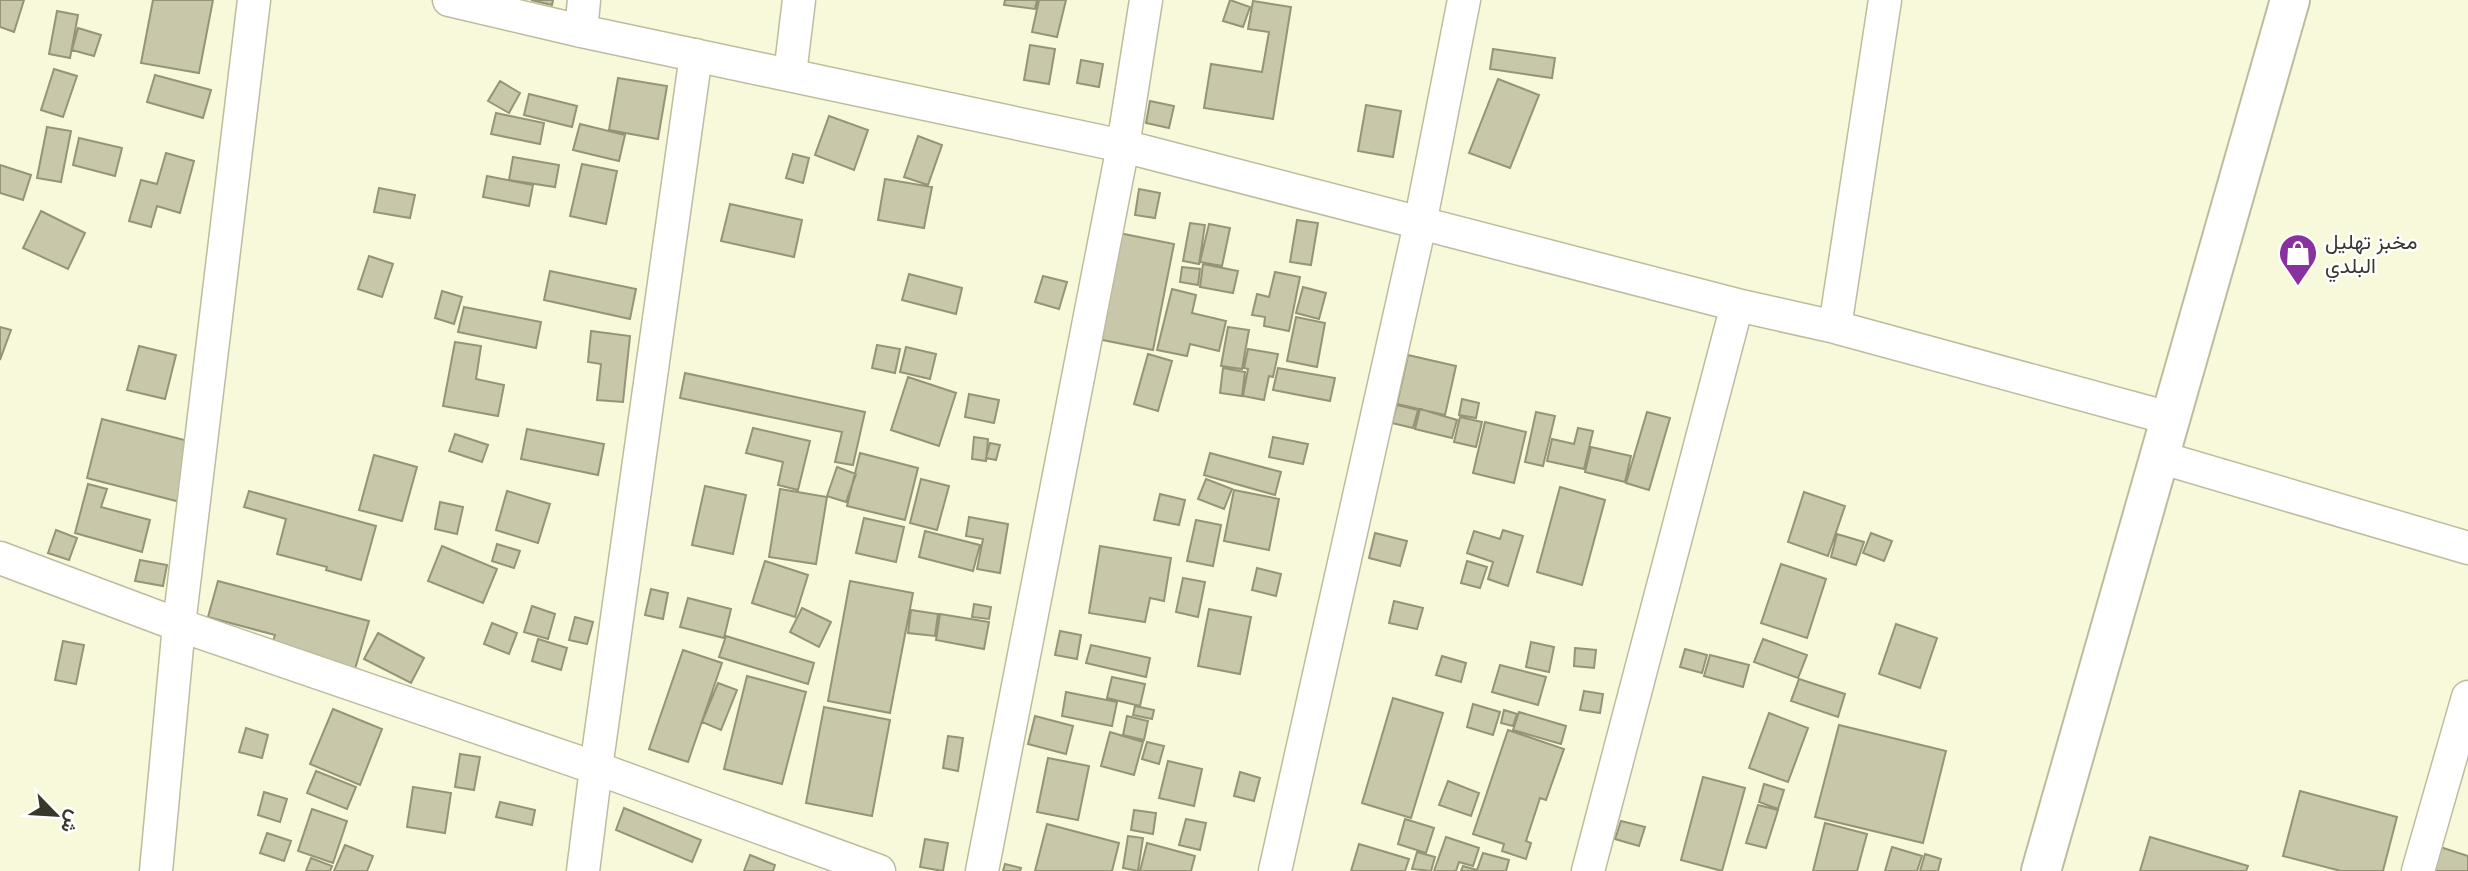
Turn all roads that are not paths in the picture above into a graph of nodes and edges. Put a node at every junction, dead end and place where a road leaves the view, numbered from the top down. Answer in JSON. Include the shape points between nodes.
{"nodes":[{"id":1,"x":254,"y":0,"type":"edge"},
{"id":2,"x":449,"y":0,"type":"edge"},
{"id":3,"x":799,"y":0,"type":"edge"},
{"id":4,"x":1146,"y":0,"type":"edge"},
{"id":5,"x":1464,"y":0,"type":"edge"},
{"id":6,"x":1885,"y":0,"type":"edge"},
{"id":7,"x":2290,"y":0,"type":"edge"},
{"id":8,"x":582,"y":15,"type":"edge"},
{"id":9,"x":696,"y":55,"type":"junction"},
{"id":10,"x":790,"y":74,"type":"junction"},
{"id":11,"x":1123,"y":146,"type":"junction"},
{"id":12,"x":1420,"y":224,"type":"junction"},
{"id":13,"x":1737,"y":305,"type":"junction"},
{"id":14,"x":1835,"y":327,"type":"junction"},
{"id":15,"x":2169,"y":418,"type":"junction"},
{"id":16,"x":2159,"y":457,"type":"junction"},
{"id":17,"x":2468,"y":548,"type":"edge"},
{"id":18,"x":0,"y":558,"type":"edge"},
{"id":19,"x":179,"y":625,"type":"junction"},
{"id":20,"x":2468,"y":697,"type":"edge"},
{"id":21,"x":596,"y":768,"type":"junction"},
{"id":22,"x":156,"y":871,"type":"edge"},
{"id":23,"x":583,"y":871,"type":"edge"},
{"id":24,"x":879,"y":871,"type":"edge"},
{"id":25,"x":982,"y":871,"type":"edge"},
{"id":26,"x":1275,"y":871,"type":"edge"},
{"id":27,"x":1588,"y":871,"type":"edge"},
{"id":28,"x":2041,"y":871,"type":"edge"},
{"id":29,"x":2418,"y":871,"type":"edge"}],
"edges":[{"from":1,"to":19,"type":"street"},
{"from":2,"to":8,"type":"street"},
{"from":3,"to":10,"type":"street"},
{"from":4,"to":11,"type":"street"},
{"from":5,"to":12,"type":"street"},
{"from":6,"to":14,"type":"street"},
{"from":7,"to":15,"type":"street"},
{"from":8,"to":9,"type":"street"},
{"from":9,"to":10,"type":"street"},
{"from":9,"to":21,"type":"street"},
{"from":10,"to":11,"type":"street"},
{"from":11,"to":12,"type":"street"},
{"from":11,"to":25,"type":"street"},
{"from":12,"to":13,"type":"street"},
{"from":12,"to":26,"type":"street"},
{"from":13,"to":14,"type":"street"},
{"from":13,"to":27,"type":"street"},
{"from":14,"to":15,"type":"street"},
{"from":15,"to":16,"type":"street"},
{"from":16,"to":17,"type":"street"},
{"from":16,"to":28,"type":"street"},
{"from":18,"to":19,"type":"street"},
{"from":19,"to":21,"type":"street"},
{"from":19,"to":22,"type":"street"},
{"from":20,"to":29,"type":"street"},
{"from":21,"to":23,"type":"street"},
{"from":21,"to":24,"type":"street"}]}
